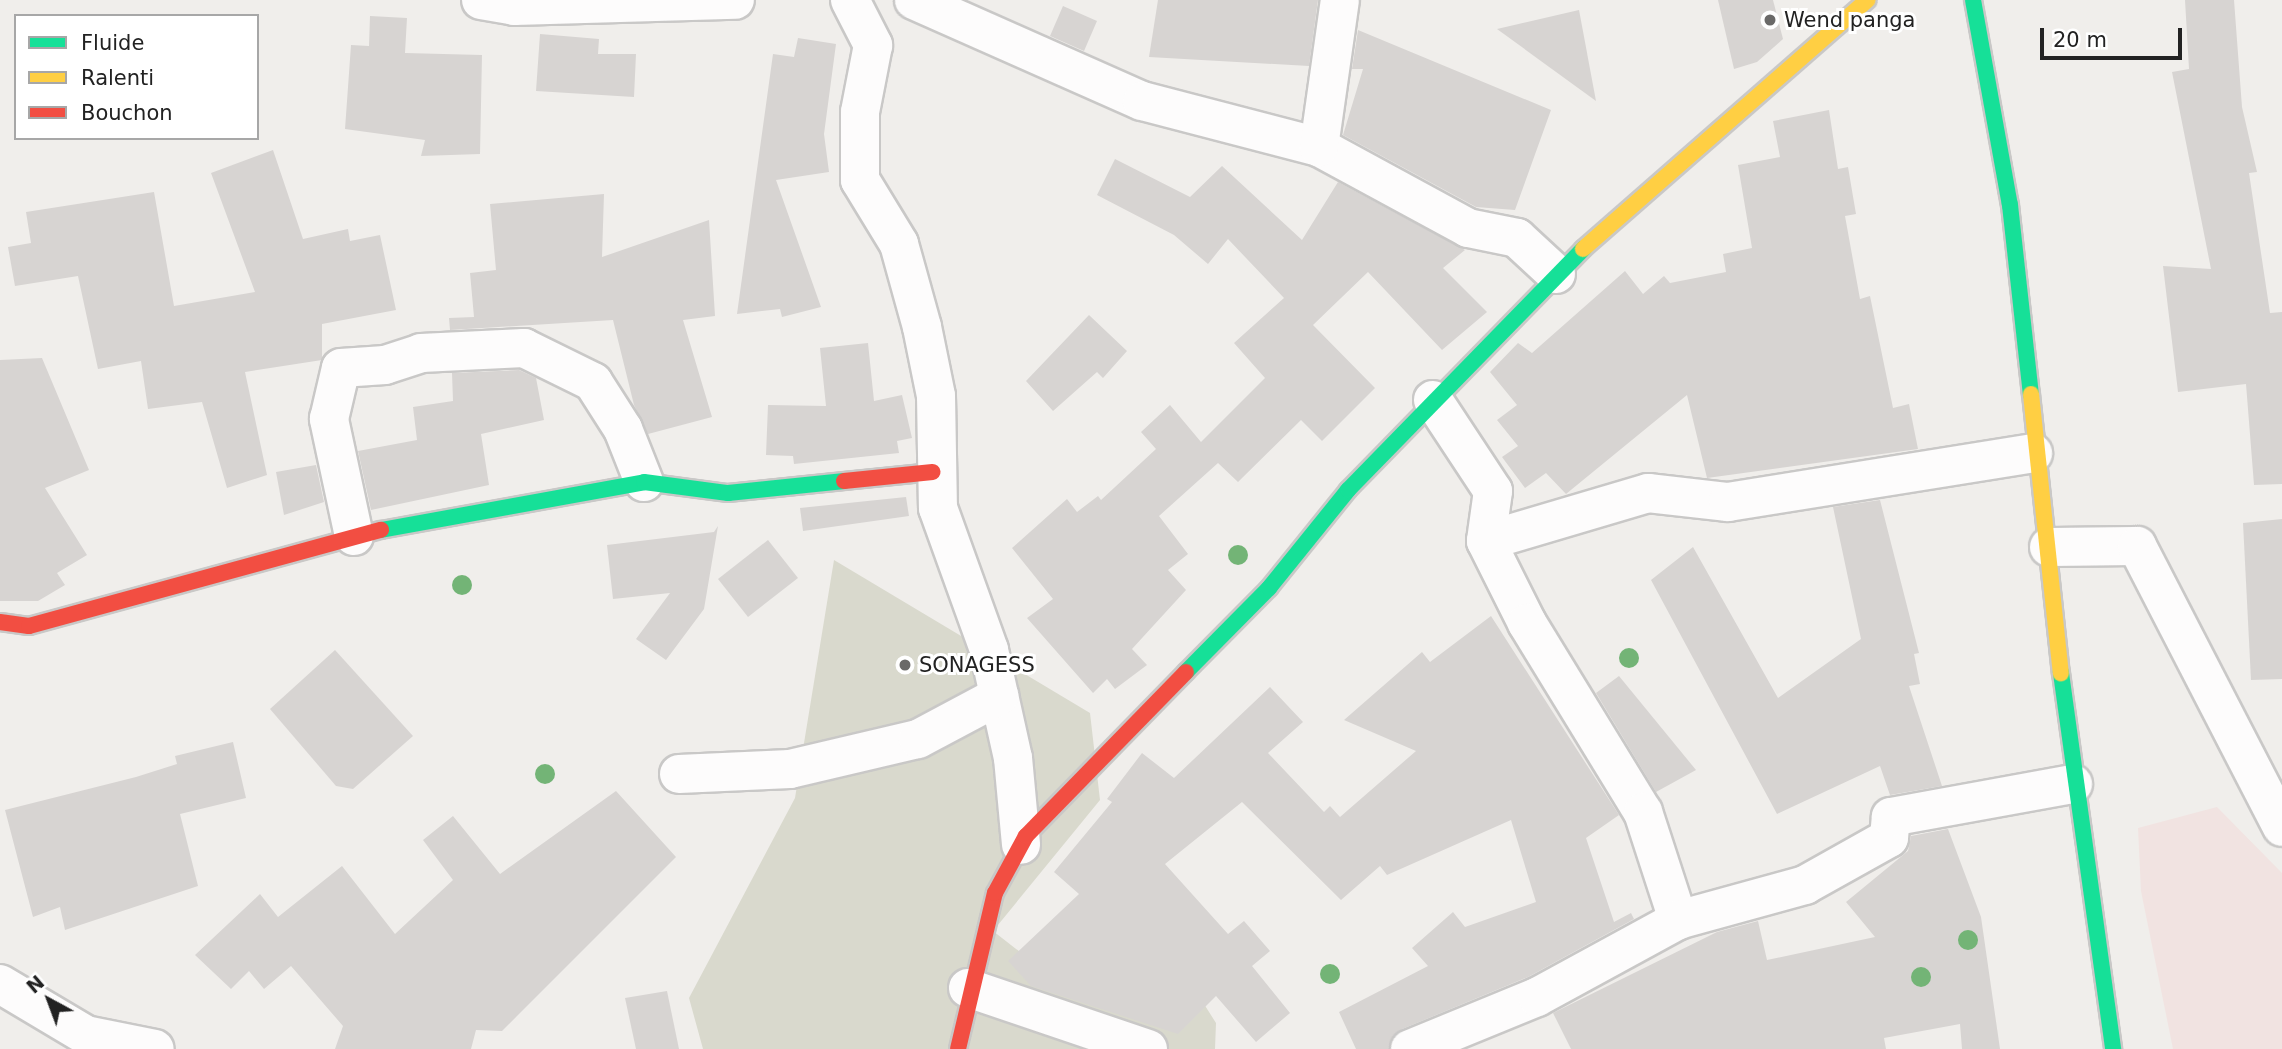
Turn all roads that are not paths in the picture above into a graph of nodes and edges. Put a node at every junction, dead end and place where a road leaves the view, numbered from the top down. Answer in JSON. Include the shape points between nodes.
{"nodes":[{"id":1,"x":481,"y":0,"type":"edge"},
{"id":2,"x":735,"y":0,"type":"edge"},
{"id":3,"x":850,"y":0,"type":"edge"},
{"id":4,"x":914,"y":0,"type":"edge"},
{"id":5,"x":1340,"y":0,"type":"edge"},
{"id":6,"x":1867,"y":0,"type":"edge"},
{"id":7,"x":1973,"y":0,"type":"edge"},
{"id":8,"x":1320,"y":146,"type":"junction"},
{"id":9,"x":1556,"y":274,"type":"junction"},
{"id":10,"x":1433,"y":400,"type":"junction"},
{"id":11,"x":2033,"y":453,"type":"junction"},
{"id":12,"x":933,"y":472,"type":"junction"},
{"id":13,"x":644,"y":482,"type":"junction"},
{"id":14,"x":354,"y":536,"type":"junction"},
{"id":15,"x":1486,"y":541,"type":"junction"},
{"id":16,"x":2049,"y":547,"type":"junction"},
{"id":17,"x":0,"y":621,"type":"edge"},
{"id":18,"x":999,"y":696,"type":"junction"},
{"id":19,"x":679,"y":774,"type":"dead end"},
{"id":20,"x":2073,"y":784,"type":"junction"},
{"id":21,"x":2282,"y":827,"type":"edge"},
{"id":22,"x":1021,"y":845,"type":"junction"},
{"id":23,"x":1678,"y":920,"type":"junction"},
{"id":24,"x":0,"y":984,"type":"edge"},
{"id":25,"x":968,"y":988,"type":"junction"},
{"id":26,"x":960,"y":1048,"type":"edge"},
{"id":27,"x":1137,"y":1048,"type":"edge"},
{"id":28,"x":155,"y":1049,"type":"edge"},
{"id":29,"x":1410,"y":1049,"type":"edge"},
{"id":30,"x":2113,"y":1049,"type":"edge"}],
"edges":[{"from":1,"to":2,"type":"street","via":[[514,6]]},
{"from":3,"to":12,"type":"street","via":[[873,45],[860,112],[860,180],[899,244],[922,327],[936,396]]},
{"from":4,"to":8,"type":"street","via":[[1130,97]]},
{"from":5,"to":8,"type":"street"},
{"from":6,"to":9,"type":"street","via":[[1792,60]]},
{"from":7,"to":11,"type":"street","via":[[2010,205]]},
{"from":8,"to":9,"type":"street","via":[[1468,228],[1517,237]]},
{"from":9,"to":10,"type":"street"},
{"from":10,"to":15,"type":"street","via":[[1493,491]]},
{"from":10,"to":22,"type":"street","via":[[1269,588]]},
{"from":11,"to":15,"type":"street","via":[[1728,502],[1648,493]]},
{"from":11,"to":16,"type":"street"},
{"from":12,"to":13,"type":"street","via":[[728,493]]},
{"from":12,"to":18,"type":"street","via":[[938,508]]},
{"from":13,"to":14,"type":"street"},
{"from":13,"to":14,"type":"street","via":[[623,429],[593,382],[524,348],[421,353],[385,365],[341,368],[329,419]]},
{"from":14,"to":17,"type":"street","via":[[29,626]]},
{"from":15,"to":23,"type":"street","via":[[1527,623],[1643,812]]},
{"from":16,"to":20,"type":"street"},
{"from":16,"to":21,"type":"street","via":[[2137,546]]},
{"from":18,"to":19,"type":"street","via":[[918,738],[790,769]]},
{"from":18,"to":22,"type":"street"},
{"from":20,"to":23,"type":"street","via":[[1891,817],[1889,838],[1805,885]]},
{"from":20,"to":30,"type":"street"},
{"from":22,"to":25,"type":"street","via":[[996,893]]},
{"from":23,"to":29,"type":"street","via":[[1537,997]]},
{"from":24,"to":28,"type":"street","via":[[86,1035]]},
{"from":25,"to":26,"type":"street"},
{"from":25,"to":27,"type":"street"}]}
